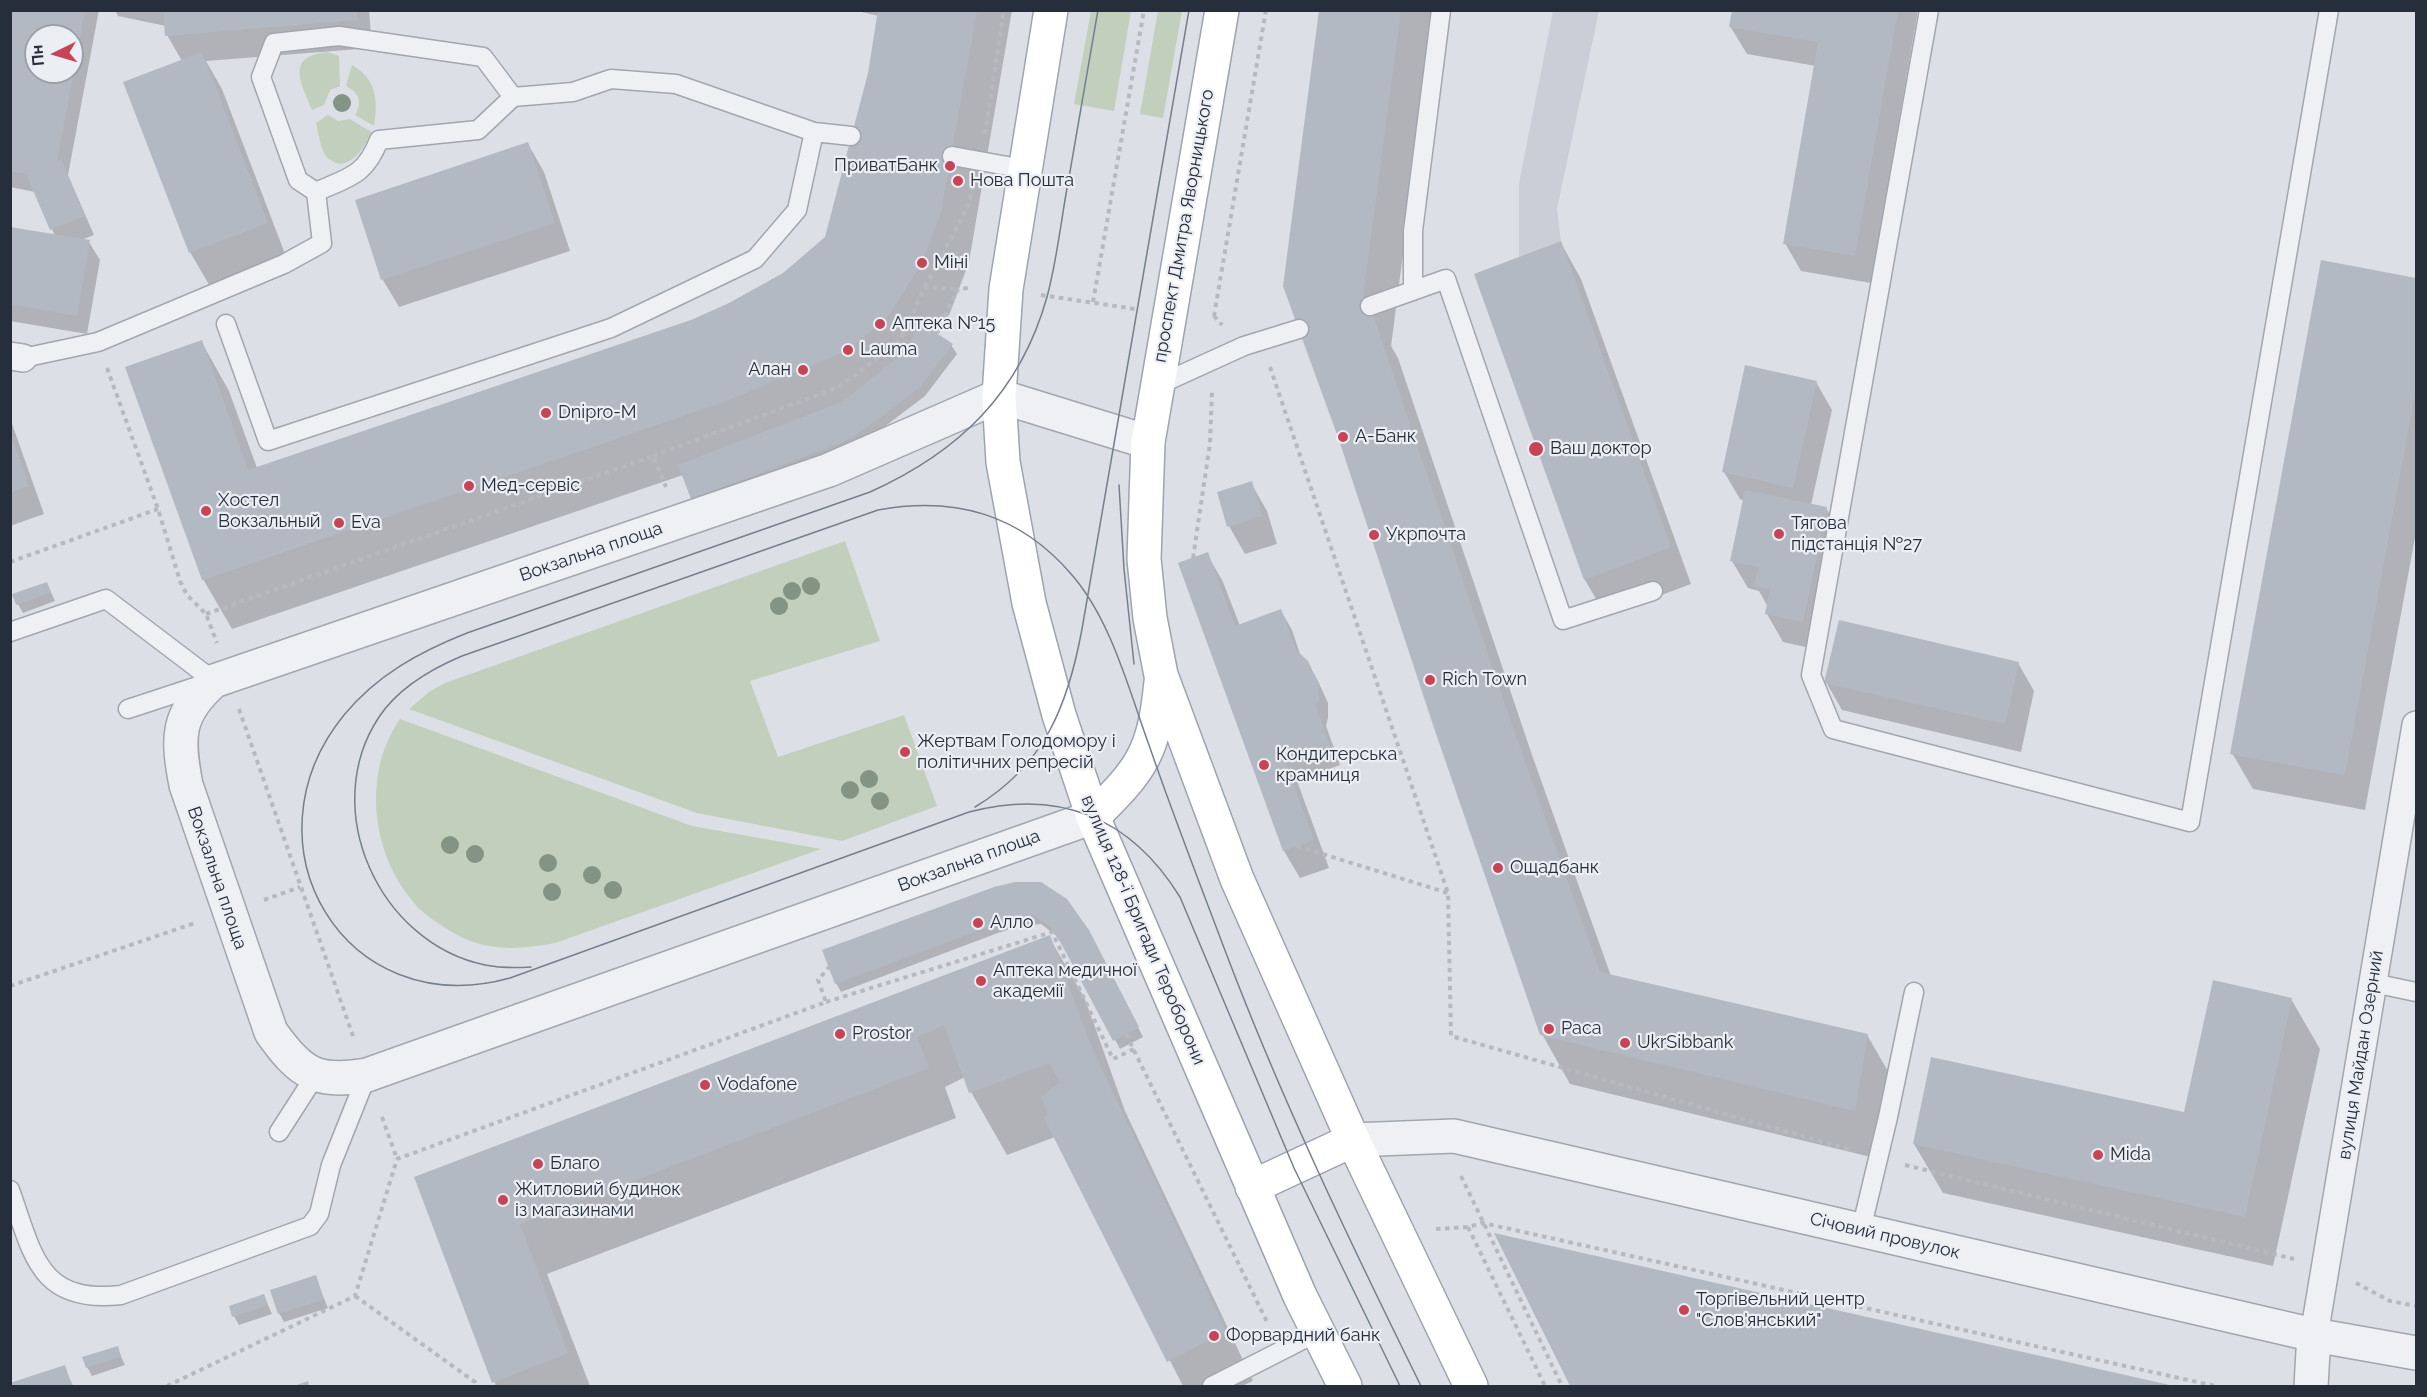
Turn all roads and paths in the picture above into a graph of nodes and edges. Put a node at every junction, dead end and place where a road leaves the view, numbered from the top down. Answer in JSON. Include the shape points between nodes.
{"nodes":[{"id":1,"x":1051,"y":10,"type":"edge"},
{"id":2,"x":1144,"y":10,"type":"edge"},
{"id":3,"x":1222,"y":10,"type":"edge"},
{"id":4,"x":1266,"y":10,"type":"edge"},
{"id":5,"x":1441,"y":10,"type":"edge"},
{"id":6,"x":1929,"y":10,"type":"edge"},
{"id":7,"x":2329,"y":10,"type":"edge"},
{"id":8,"x":513,"y":97,"type":"junction"},
{"id":9,"x":814,"y":132,"type":"junction"},
{"id":10,"x":851,"y":136,"type":"dead end"},
{"id":11,"x":952,"y":156,"type":"dead end"},
{"id":12,"x":1024,"y":169,"type":"junction"},
{"id":13,"x":316,"y":192,"type":"junction"},
{"id":14,"x":958,"y":289,"type":"junction"},
{"id":15,"x":1006,"y":289,"type":"junction"},
{"id":16,"x":1413,"y":291,"type":"junction"},
{"id":17,"x":1093,"y":302,"type":"junction"},
{"id":18,"x":1370,"y":306,"type":"dead end"},
{"id":19,"x":1169,"y":312,"type":"junction"},
{"id":20,"x":1214,"y":316,"type":"junction"},
{"id":21,"x":226,"y":324,"type":"dead end"},
{"id":22,"x":1299,"y":329,"type":"dead end"},
{"id":23,"x":937,"y":333,"type":"dead end"},
{"id":24,"x":98,"y":342,"type":"junction"},
{"id":25,"x":1244,"y":346,"type":"junction"},
{"id":26,"x":17,"y":357,"type":"edge"},
{"id":27,"x":1213,"y":361,"type":"junction"},
{"id":28,"x":1156,"y":386,"type":"junction"},
{"id":29,"x":999,"y":396,"type":"junction"},
{"id":30,"x":1148,"y":442,"type":"junction"},
{"id":31,"x":653,"y":456,"type":"junction"},
{"id":32,"x":674,"y":485,"type":"dead end"},
{"id":33,"x":158,"y":509,"type":"junction"},
{"id":34,"x":1193,"y":558,"type":"dead end"},
{"id":35,"x":10,"y":562,"type":"edge"},
{"id":36,"x":1653,"y":591,"type":"dead end"},
{"id":37,"x":206,"y":614,"type":"junction"},
{"id":38,"x":10,"y":632,"type":"edge"},
{"id":39,"x":1161,"y":675,"type":"junction"},
{"id":40,"x":221,"y":679,"type":"junction"},
{"id":41,"x":128,"y":709,"type":"dead end"},
{"id":42,"x":2416,"y":725,"type":"edge"},
{"id":43,"x":1093,"y":817,"type":"junction"},
{"id":44,"x":1298,"y":846,"type":"dead end"},
{"id":45,"x":1448,"y":893,"type":"junction"},
{"id":46,"x":228,"y":912,"type":"junction"},
{"id":47,"x":829,"y":967,"type":"dead end"},
{"id":48,"x":2373,"y":983,"type":"junction"},
{"id":49,"x":10,"y":986,"type":"edge"},
{"id":50,"x":1914,"y":992,"type":"dead end"},
{"id":51,"x":2416,"y":992,"type":"edge"},
{"id":52,"x":826,"y":1002,"type":"junction"},
{"id":53,"x":1126,"y":1034,"type":"dead end"},
{"id":54,"x":1451,"y":1036,"type":"dead end"},
{"id":55,"x":1134,"y":1049,"type":"junction"},
{"id":56,"x":367,"y":1075,"type":"junction"},
{"id":57,"x":315,"y":1076,"type":"junction"},
{"id":58,"x":279,"y":1132,"type":"dead end"},
{"id":59,"x":1454,"y":1136,"type":"junction"},
{"id":60,"x":1353,"y":1140,"type":"junction"},
{"id":61,"x":1252,"y":1186,"type":"junction"},
{"id":62,"x":10,"y":1190,"type":"edge"},
{"id":63,"x":1483,"y":1223,"type":"junction"},
{"id":64,"x":1468,"y":1227,"type":"junction"},
{"id":65,"x":1435,"y":1229,"type":"dead end"},
{"id":66,"x":1861,"y":1230,"type":"junction"},
{"id":67,"x":2326,"y":1266,"type":"junction"},
{"id":68,"x":355,"y":1296,"type":"junction"},
{"id":69,"x":2416,"y":1306,"type":"edge"},
{"id":70,"x":1263,"y":1315,"type":"dead end"},
{"id":71,"x":1318,"y":1332,"type":"junction"},
{"id":72,"x":2314,"y":1335,"type":"junction"},
{"id":73,"x":2416,"y":1353,"type":"edge"},
{"id":74,"x":167,"y":1386,"type":"edge"},
{"id":75,"x":477,"y":1386,"type":"edge"},
{"id":76,"x":1212,"y":1386,"type":"edge"},
{"id":77,"x":1345,"y":1386,"type":"edge"},
{"id":78,"x":1471,"y":1386,"type":"edge"},
{"id":79,"x":1545,"y":1386,"type":"edge"},
{"id":80,"x":1562,"y":1386,"type":"edge"},
{"id":81,"x":2215,"y":1386,"type":"edge"},
{"id":82,"x":2311,"y":1386,"type":"edge"}],
"edges":[{"from":1,"to":12,"type":"main road"},
{"from":2,"to":17,"type":"path"},
{"from":3,"to":19,"type":"main road","name":"проспект Дмитра Яворницького"},
{"from":4,"to":20,"type":"path"},
{"from":5,"to":16,"type":"lane","via":[[1413,231]]},
{"from":6,"to":7,"type":"lane","via":[[1811,675],[1833,729],[2190,822]]},
{"from":8,"to":9,"type":"lane","via":[[573,92],[611,79],[676,84]]},
{"from":8,"to":13,"type":"lane","via":[[478,130],[379,140],[372,158],[358,172]]},
{"from":8,"to":13,"type":"lane","via":[[483,57],[339,36],[274,44],[261,77],[298,180]]},
{"from":9,"to":10,"type":"lane"},
{"from":9,"to":21,"type":"lane","via":[[797,210],[755,259],[611,328],[290,434],[268,441]]},
{"from":11,"to":12,"type":"lane"},
{"from":12,"to":15,"type":"main road"},
{"from":13,"to":24,"type":"lane","via":[[321,243],[284,264]]},
{"from":14,"to":15,"type":"path"},
{"from":14,"to":23,"type":"path"},
{"from":14,"to":31,"type":"path","via":[[926,287],[900,340],[839,387]]},
{"from":15,"to":17,"type":"path"},
{"from":15,"to":29,"type":"main road"},
{"from":16,"to":18,"type":"lane"},
{"from":16,"to":36,"type":"lane","via":[[1446,279],[1563,620]]},
{"from":17,"to":19,"type":"path"},
{"from":19,"to":20,"type":"path"},
{"from":19,"to":28,"type":"main road","name":"проспект Дмитра Яворницького"},
{"from":20,"to":25,"type":"path"},
{"from":20,"to":27,"type":"path"},
{"from":22,"to":25,"type":"lane"},
{"from":24,"to":26,"type":"lane"},
{"from":24,"to":33,"type":"path"},
{"from":25,"to":27,"type":"lane"},
{"from":25,"to":45,"type":"path","via":[[1269,364]]},
{"from":27,"to":28,"type":"lane"},
{"from":27,"to":34,"type":"path","via":[[1210,443]]},
{"from":28,"to":30,"type":"main road","name":"проспект Дмитра Яворницького"},
{"from":29,"to":30,"type":"street"},
{"from":29,"to":40,"type":"street","name":"Вокзальна площа","via":[[829,470]]},
{"from":29,"to":43,"type":"main road","name":"вулиця 128-ї Бригади Тероборони","via":[[1003,462],[1029,603],[1059,715]]},
{"from":30,"to":39,"type":"main road","via":[[1144,559]]},
{"from":31,"to":32,"type":"path","via":[[665,488]]},
{"from":31,"to":37,"type":"path"},
{"from":33,"to":35,"type":"path"},
{"from":33,"to":37,"type":"path","via":[[180,581]]},
{"from":37,"to":40,"type":"path"},
{"from":38,"to":40,"type":"lane","via":[[106,599]]},
{"from":39,"to":43,"type":"main road","via":[[1157,717],[1139,768]]},
{"from":39,"to":60,"type":"main road","via":[[1237,879]]},
{"from":40,"to":41,"type":"lane"},
{"from":40,"to":46,"type":"street","name":"Вокзальна площа","via":[[199,694],[186,713],[180,737],[186,785]]},
{"from":40,"to":56,"type":"path"},
{"from":42,"to":48,"type":"street","name":"вулиця Майдан Озерний"},
{"from":43,"to":56,"type":"street","name":"Вокзальна площа"},
{"from":43,"to":61,"type":"main road","name":"вулиця 128-ї Бригади Тероборони"},
{"from":44,"to":45,"type":"path"},
{"from":45,"to":54,"type":"path"},
{"from":46,"to":49,"type":"path"},
{"from":46,"to":57,"type":"street","name":"Вокзальна площа","via":[[271,1032],[289,1057]]},
{"from":47,"to":52,"type":"path","via":[[818,980]]},
{"from":48,"to":51,"type":"lane"},
{"from":48,"to":67,"type":"street","name":"вулиця Майдан Озерний"},
{"from":50,"to":66,"type":"lane"},
{"from":52,"to":55,"type":"path","via":[[1052,933],[1113,1059]]},
{"from":52,"to":68,"type":"path","via":[[397,1159]]},
{"from":53,"to":55,"type":"path"},
{"from":55,"to":70,"type":"path"},
{"from":56,"to":57,"type":"street","name":"Вокзальна площа","via":[[342,1080]]},
{"from":56,"to":62,"type":"lane","via":[[330,1165],[319,1214],[310,1226],[121,1295],[96,1298],[72,1292],[51,1280],[34,1256]]},
{"from":57,"to":58,"type":"lane"},
{"from":59,"to":60,"type":"street","name":"Січовий провулок"},
{"from":59,"to":63,"type":"path","via":[[1456,1167]]},
{"from":59,"to":66,"type":"street","name":"Січовий провулок"},
{"from":60,"to":61,"type":"main road"},
{"from":60,"to":78,"type":"main road"},
{"from":61,"to":71,"type":"main road","name":"вулиця 128-ї Бригади Тероборони"},
{"from":63,"to":64,"type":"path"},
{"from":63,"to":80,"type":"path"},
{"from":63,"to":81,"type":"path"},
{"from":64,"to":65,"type":"path"},
{"from":64,"to":79,"type":"path"},
{"from":66,"to":72,"type":"street","name":"Січовий провулок"},
{"from":67,"to":69,"type":"path","via":[[2390,1301]]},
{"from":67,"to":72,"type":"street","name":"вулиця Майдан Озерний"},
{"from":68,"to":74,"type":"path"},
{"from":68,"to":75,"type":"path"},
{"from":71,"to":76,"type":"lane"},
{"from":71,"to":77,"type":"main road","name":"вулиця 128-ї Бригади Тероборони"},
{"from":72,"to":73,"type":"street","name":"Січовий провулок"},
{"from":72,"to":82,"type":"street","name":"вулиця Майдан Озерний"}]}
